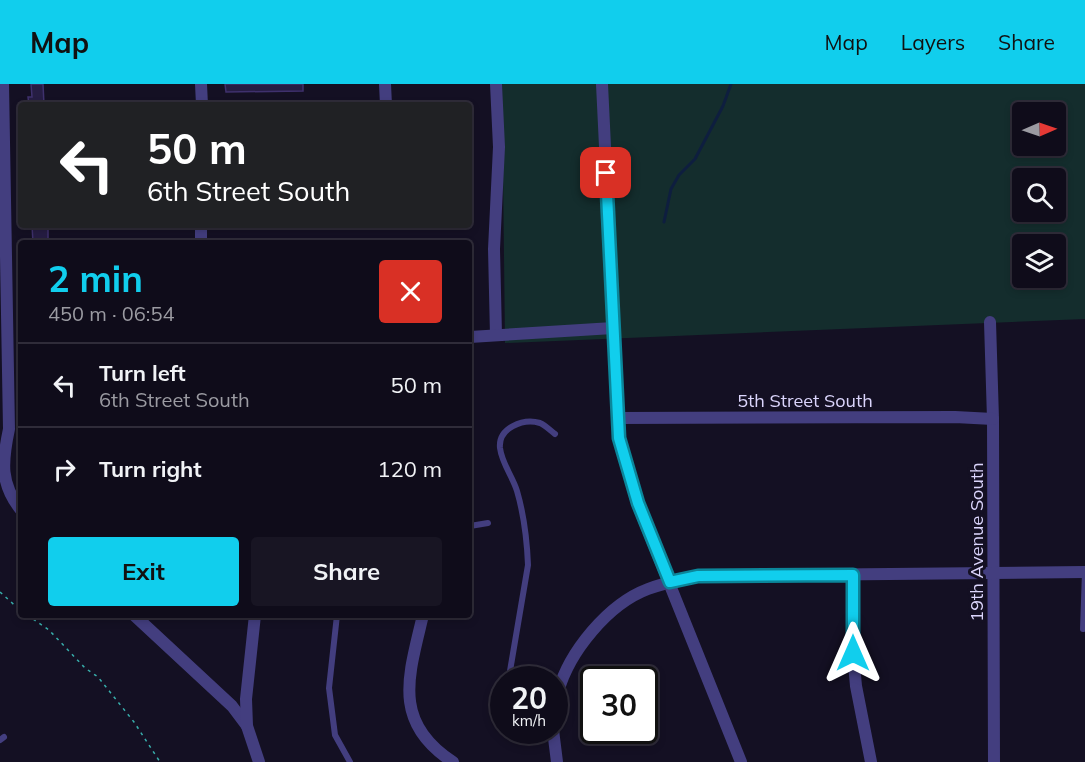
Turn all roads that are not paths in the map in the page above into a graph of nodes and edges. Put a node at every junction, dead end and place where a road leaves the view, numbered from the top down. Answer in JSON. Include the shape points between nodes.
{"nodes":[{"id":1,"x":3,"y":84,"type":"edge"},
{"id":2,"x":201,"y":84,"type":"edge"},
{"id":3,"x":385,"y":84,"type":"edge"},
{"id":4,"x":496,"y":84,"type":"edge"},
{"id":5,"x":602,"y":84,"type":"edge"},
{"id":6,"x":202,"y":102,"type":"edge"},
{"id":7,"x":386,"y":102,"type":"edge"},
{"id":8,"x":990,"y":322,"type":"dead end"},
{"id":9,"x":613,"y":328,"type":"junction"},
{"id":10,"x":496,"y":335,"type":"junction"},
{"id":11,"x":472,"y":337,"type":"edge"},
{"id":12,"x":618,"y":418,"type":"junction"},
{"id":13,"x":993,"y":419,"type":"junction"},
{"id":14,"x":15,"y":428,"type":"edge"},
{"id":15,"x":555,"y":434,"type":"dead end"},
{"id":16,"x":18,"y":507,"type":"edge"},
{"id":17,"x":488,"y":523,"type":"dead end"},
{"id":18,"x":472,"y":526,"type":"edge"},
{"id":19,"x":994,"y":572,"type":"junction"},
{"id":20,"x":1085,"y":572,"type":"edge"},
{"id":21,"x":853,"y":575,"type":"junction"},
{"id":22,"x":670,"y":582,"type":"junction"},
{"id":23,"x":137,"y":618,"type":"edge"},
{"id":24,"x":255,"y":618,"type":"edge"},
{"id":25,"x":337,"y":618,"type":"edge"},
{"id":26,"x":422,"y":618,"type":"edge"},
{"id":27,"x":1083,"y":629,"type":"dead end"},
{"id":28,"x":511,"y":666,"type":"edge"},
{"id":29,"x":568,"y":668,"type":"edge"},
{"id":30,"x":247,"y":726,"type":"junction"},
{"id":31,"x":555,"y":744,"type":"edge"},
{"id":32,"x":259,"y":762,"type":"edge"},
{"id":33,"x":350,"y":762,"type":"edge"},
{"id":34,"x":453,"y":762,"type":"edge"},
{"id":35,"x":557,"y":762,"type":"edge"},
{"id":36,"x":741,"y":762,"type":"edge"},
{"id":37,"x":872,"y":762,"type":"edge"},
{"id":38,"x":994,"y":762,"type":"edge"}],
"edges":[{"from":1,"to":14,"type":"street"},
{"from":2,"to":6,"type":"street"},
{"from":3,"to":7,"type":"street"},
{"from":4,"to":10,"type":"street"},
{"from":5,"to":9,"type":"street"},
{"from":8,"to":13,"type":"street","name":"19th Avenue South"},
{"from":9,"to":10,"type":"street"},
{"from":9,"to":12,"type":"street"},
{"from":10,"to":11,"type":"street"},
{"from":12,"to":13,"type":"street","name":"5th Street South"},
{"from":12,"to":22,"type":"street","via":[[621,450]]},
{"from":13,"to":19,"type":"street","name":"19th Avenue South"},
{"from":14,"to":16,"type":"street","via":[[2,463],[3,487]]},
{"from":15,"to":28,"type":"lane","via":[[540,423],[526,422],[509,427],[500,447],[517,490],[528,565]]},
{"from":17,"to":18,"type":"lane"},
{"from":19,"to":20,"type":"street"},
{"from":19,"to":21,"type":"street"},
{"from":19,"to":38,"type":"street","name":"19th Avenue South"},
{"from":20,"to":27,"type":"lane"},
{"from":21,"to":22,"type":"street","via":[[698,576]]},
{"from":21,"to":37,"type":"street","via":[[856,686]]},
{"from":22,"to":29,"type":"street","via":[[622,603],[593,629]]},
{"from":22,"to":36,"type":"street"},
{"from":23,"to":30,"type":"street","via":[[232,706]]},
{"from":24,"to":30,"type":"street"},
{"from":25,"to":33,"type":"lane","via":[[329,688],[335,735]]},
{"from":26,"to":34,"type":"street","via":[[409,679],[410,706],[426,738],[437,752]]},
{"from":30,"to":32,"type":"street"},
{"from":31,"to":35,"type":"street"}]}
